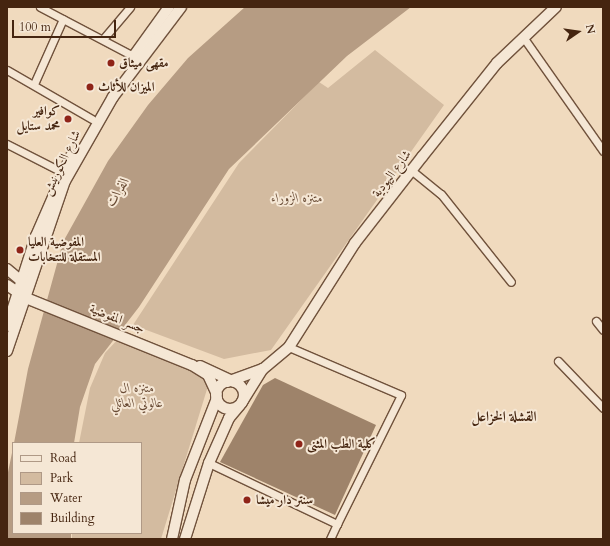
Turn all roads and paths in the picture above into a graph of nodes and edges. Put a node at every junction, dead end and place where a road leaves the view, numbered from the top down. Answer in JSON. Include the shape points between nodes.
{"nodes":[{"id":1,"x":40,"y":7,"type":"edge"},
{"id":2,"x":130,"y":7,"type":"edge"},
{"id":3,"x":556,"y":7,"type":"edge"},
{"id":4,"x":175,"y":8,"type":"edge"},
{"id":5,"x":63,"y":19,"type":"junction"},
{"id":6,"x":523,"y":37,"type":"junction"},
{"id":7,"x":103,"y":39,"type":"junction"},
{"id":8,"x":133,"y":56,"type":"junction"},
{"id":9,"x":7,"y":70,"type":"edge"},
{"id":10,"x":34,"y":84,"type":"junction"},
{"id":11,"x":92,"y":119,"type":"junction"},
{"id":12,"x":7,"y":144,"type":"edge"},
{"id":13,"x":603,"y":150,"type":"edge"},
{"id":14,"x":411,"y":170,"type":"junction"},
{"id":15,"x":62,"y":172,"type":"junction"},
{"id":16,"x":7,"y":269,"type":"edge"},
{"id":17,"x":511,"y":282,"type":"dead end"},
{"id":18,"x":25,"y":284,"type":"junction"},
{"id":19,"x":7,"y":285,"type":"edge"},
{"id":20,"x":21,"y":295,"type":"junction"},
{"id":21,"x":41,"y":302,"type":"junction"},
{"id":22,"x":596,"y":321,"type":"dead end"},
{"id":23,"x":7,"y":326,"type":"edge"},
{"id":24,"x":603,"y":330,"type":"edge"},
{"id":25,"x":289,"y":347,"type":"junction"},
{"id":26,"x":7,"y":351,"type":"edge"},
{"id":27,"x":558,"y":361,"type":"dead end"},
{"id":28,"x":188,"y":363,"type":"junction"},
{"id":29,"x":264,"y":369,"type":"junction"},
{"id":30,"x":232,"y":382,"type":"junction"},
{"id":31,"x":217,"y":396,"type":"junction"},
{"id":32,"x":241,"y":404,"type":"junction"},
{"id":33,"x":603,"y":408,"type":"edge"},
{"id":34,"x":209,"y":463,"type":"junction"},
{"id":35,"x":338,"y":524,"type":"junction"},
{"id":36,"x":173,"y":535,"type":"edge"},
{"id":37,"x":185,"y":539,"type":"edge"},
{"id":38,"x":330,"y":539,"type":"edge"}],
"edges":[{"from":1,"to":5,"type":"street"},
{"from":2,"to":7,"type":"street"},
{"from":3,"to":6,"type":"street","name":"شارع اليهودية"},
{"from":4,"to":8,"type":"street","name":"شارع الكورنيش"},
{"from":4,"to":18,"type":"street","name":"شارع الكورنيش","via":[[131,69],[80,154],[56,203]]},
{"from":5,"to":7,"type":"street"},
{"from":5,"to":10,"type":"street"},
{"from":6,"to":13,"type":"street"},
{"from":6,"to":14,"type":"street","name":"شارع اليهودية","via":[[497,63]]},
{"from":7,"to":8,"type":"street"},
{"from":8,"to":11,"type":"street","name":"شارع الكورنيش"},
{"from":9,"to":10,"type":"street"},
{"from":10,"to":11,"type":"street"},
{"from":11,"to":15,"type":"street","name":"شارع الكورنيش"},
{"from":12,"to":15,"type":"street"},
{"from":14,"to":17,"type":"street","via":[[441,194]]},
{"from":14,"to":25,"type":"street","name":"شارع اليهودية","via":[[355,243]]},
{"from":15,"to":18,"type":"street","name":"شارع الكورنيش"},
{"from":16,"to":18,"type":"street"},
{"from":18,"to":20,"type":"street","name":"شارع الكورنيش"},
{"from":18,"to":21,"type":"street"},
{"from":19,"to":20,"type":"street"},
{"from":20,"to":21,"type":"street","name":"جسر المفوضية"},
{"from":20,"to":23,"type":"street","name":"شارع الكورنيش"},
{"from":20,"to":26,"type":"street","name":"شارع الكورنيش"},
{"from":21,"to":28,"type":"street","name":"جسر المفوضية"},
{"from":22,"to":24,"type":"street"},
{"from":25,"to":29,"type":"street","name":"شارع اليهودية"},
{"from":25,"to":35,"type":"street","via":[[401,395]]},
{"from":27,"to":33,"type":"street"},
{"from":28,"to":30,"type":"street","via":[[211,369]]},
{"from":28,"to":31,"type":"street","via":[[208,376]]},
{"from":29,"to":30,"type":"street"},
{"from":29,"to":32,"type":"street"},
{"from":30,"to":31,"type":"street"},
{"from":30,"to":32,"type":"street","via":[[244,393]]},
{"from":31,"to":32,"type":"street","via":[[226,408]]},
{"from":31,"to":36,"type":"street","via":[[185,480]]},
{"from":32,"to":34,"type":"street","via":[[229,418]]},
{"from":34,"to":35,"type":"street"},
{"from":34,"to":37,"type":"street"},
{"from":35,"to":38,"type":"street"}]}
